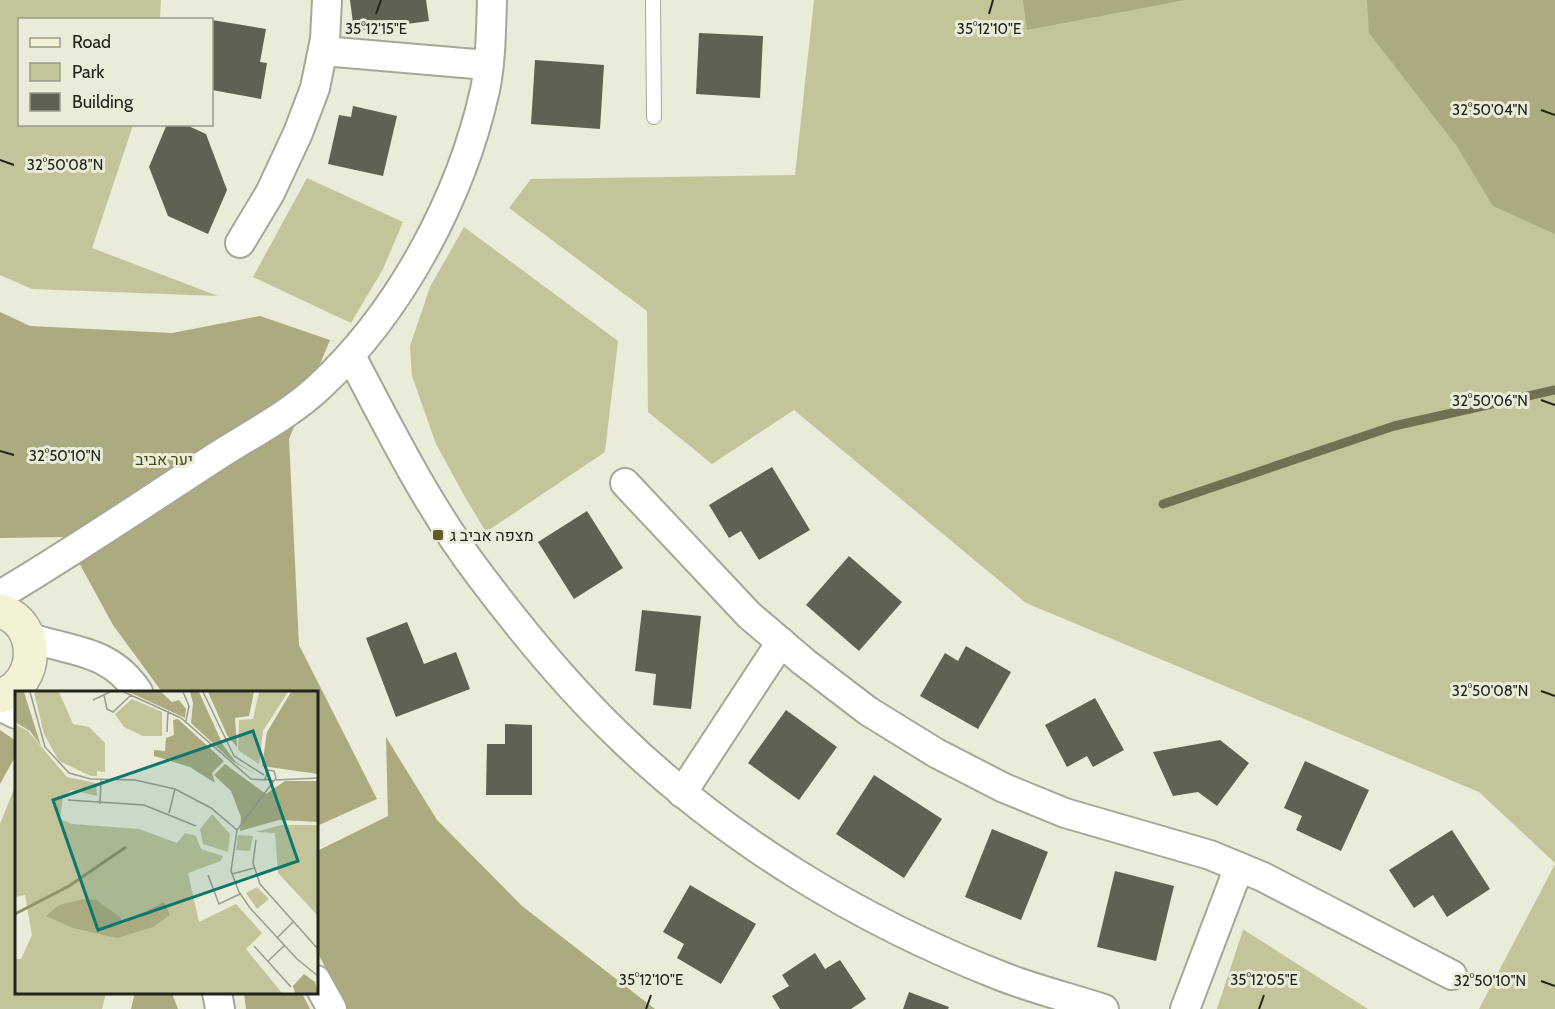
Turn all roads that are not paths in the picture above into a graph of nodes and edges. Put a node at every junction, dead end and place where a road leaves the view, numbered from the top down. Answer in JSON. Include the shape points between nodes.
{"nodes":[{"id":1,"x":327,"y":0,"type":"edge"},
{"id":2,"x":492,"y":0,"type":"edge"},
{"id":3,"x":653,"y":0,"type":"edge"},
{"id":4,"x":323,"y":51,"type":"junction"},
{"id":5,"x":488,"y":65,"type":"junction"},
{"id":6,"x":654,"y":117,"type":"dead end"},
{"id":7,"x":240,"y":243,"type":"dead end"},
{"id":8,"x":351,"y":356,"type":"junction"},
{"id":9,"x":625,"y":483,"type":"dead end"},
{"id":10,"x":54,"y":563,"type":"junction"},
{"id":11,"x":0,"y":595,"type":"edge"},
{"id":12,"x":0,"y":611,"type":"edge"},
{"id":13,"x":27,"y":635,"type":"junction"},
{"id":14,"x":781,"y":642,"type":"junction"},
{"id":15,"x":110,"y":663,"type":"junction"},
{"id":16,"x":31,"y":678,"type":"edge"},
{"id":17,"x":137,"y":691,"type":"edge"},
{"id":18,"x":0,"y":696,"type":"edge"},
{"id":19,"x":0,"y":706,"type":"edge"},
{"id":20,"x":15,"y":714,"type":"edge"},
{"id":21,"x":682,"y":793,"type":"junction"},
{"id":22,"x":1239,"y":867,"type":"junction"},
{"id":23,"x":1452,"y":975,"type":"dead end"},
{"id":24,"x":318,"y":984,"type":"edge"},
{"id":25,"x":217,"y":994,"type":"edge"},
{"id":26,"x":220,"y":1009,"type":"edge"},
{"id":27,"x":332,"y":1009,"type":"edge"},
{"id":28,"x":1104,"y":1009,"type":"edge"},
{"id":29,"x":1185,"y":1009,"type":"edge"}],
"edges":[{"from":1,"to":4,"type":"street"},
{"from":2,"to":5,"type":"street"},
{"from":3,"to":6,"type":"lane"},
{"from":4,"to":5,"type":"street"},
{"from":4,"to":7,"type":"street","via":[[315,88],[298,133],[270,193]]},
{"from":5,"to":8,"type":"street","via":[[468,149],[443,213],[387,312]]},
{"from":8,"to":10,"type":"street","via":[[274,422]]},
{"from":8,"to":21,"type":"street","via":[[395,440],[478,573],[562,676],[618,735]]},
{"from":9,"to":14,"type":"street","via":[[749,615]]},
{"from":10,"to":11,"type":"street"},
{"from":10,"to":13,"type":"street","via":[[31,593]]},
{"from":12,"to":13,"type":"street","via":[[17,621]]},
{"from":13,"to":15,"type":"street"},
{"from":13,"to":16,"type":"street"},
{"from":14,"to":21,"type":"street"},
{"from":14,"to":22,"type":"street","via":[[868,711],[936,753],[1004,788],[1065,813]]},
{"from":15,"to":16,"type":"street","via":[[46,664]]},
{"from":15,"to":17,"type":"street"},
{"from":16,"to":18,"type":"street"},
{"from":19,"to":20,"type":"street"},
{"from":21,"to":28,"type":"street","via":[[802,877],[873,917],[1003,977]]},
{"from":22,"to":23,"type":"street"},
{"from":22,"to":29,"type":"street"},
{"from":24,"to":27,"type":"street"},
{"from":25,"to":26,"type":"street"}]}
